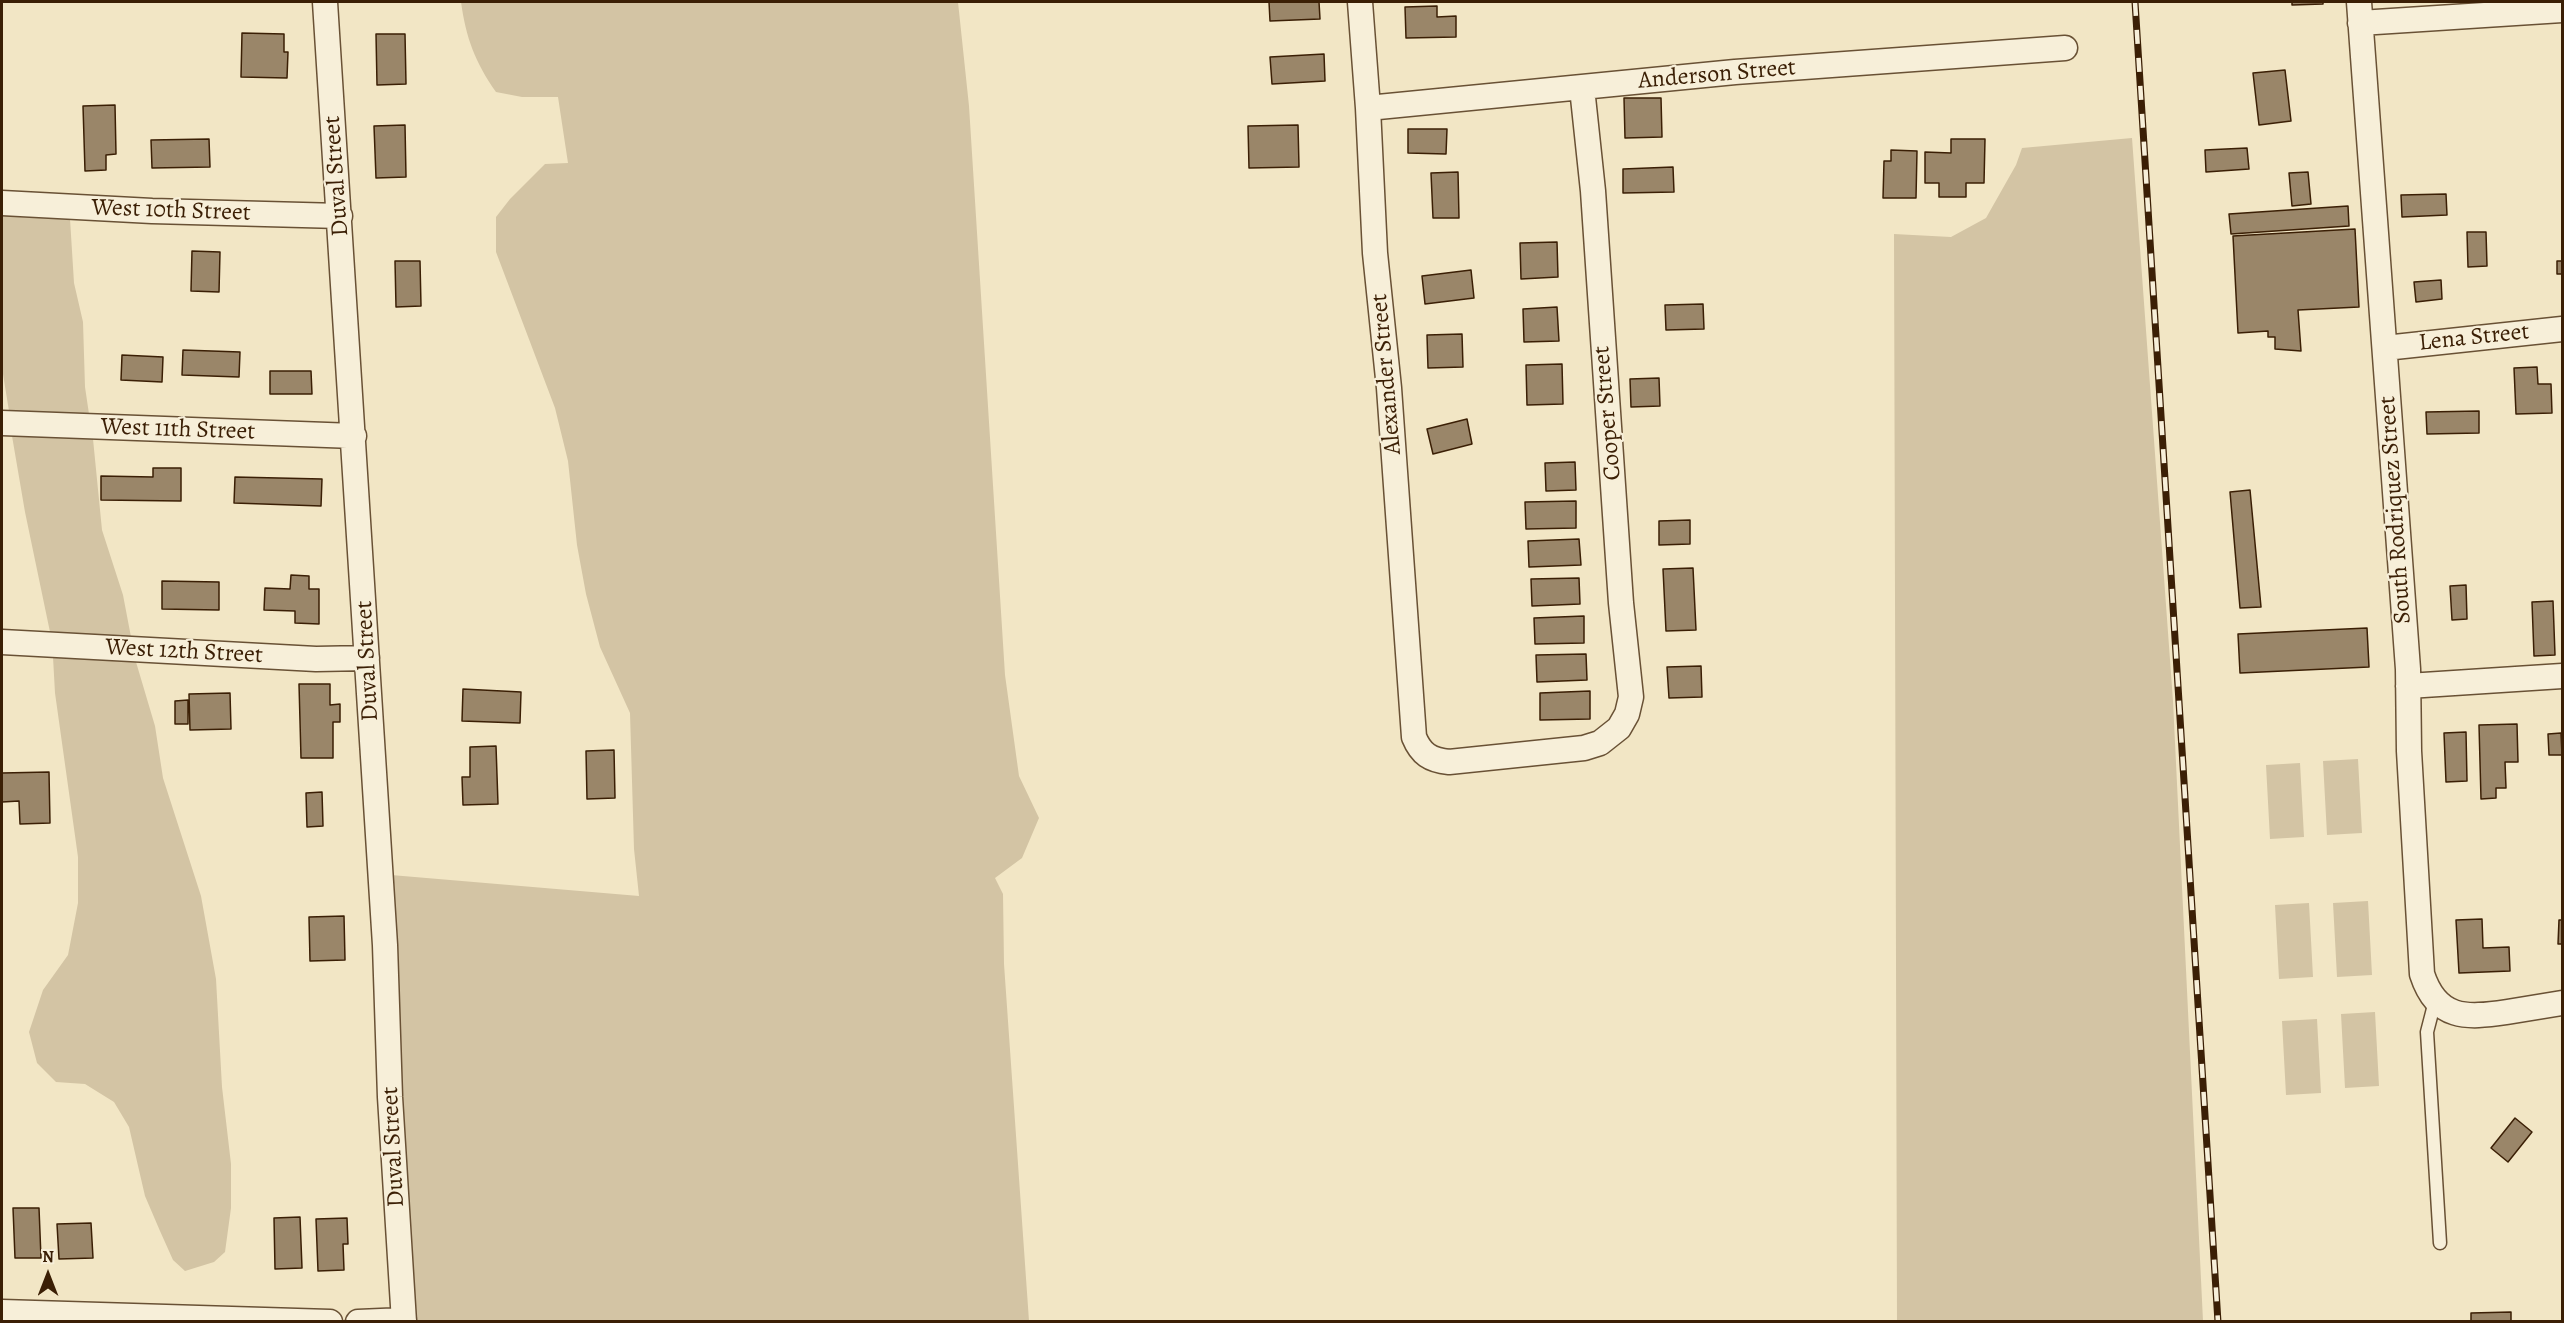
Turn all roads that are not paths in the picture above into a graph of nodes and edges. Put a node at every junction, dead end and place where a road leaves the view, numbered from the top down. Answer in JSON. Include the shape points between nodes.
{"nodes":[{"id":1,"x":325,"y":2,"type":"edge"},
{"id":2,"x":1360,"y":2,"type":"edge"},
{"id":3,"x":2562,"y":10,"type":"edge"},
{"id":4,"x":2359,"y":12,"type":"edge"},
{"id":5,"x":2065,"y":48,"type":"dead end"},
{"id":6,"x":1582,"y":88,"type":"junction"},
{"id":7,"x":1368,"y":108,"type":"junction"},
{"id":8,"x":2,"y":203,"type":"edge"},
{"id":9,"x":340,"y":216,"type":"junction"},
{"id":10,"x":2562,"y":329,"type":"edge"},
{"id":11,"x":2385,"y":348,"type":"junction"},
{"id":12,"x":2,"y":423,"type":"edge"},
{"id":13,"x":354,"y":436,"type":"junction"},
{"id":14,"x":2,"y":642,"type":"edge"},
{"id":15,"x":367,"y":658,"type":"junction"},
{"id":16,"x":2562,"y":676,"type":"edge"},
{"id":17,"x":2408,"y":686,"type":"junction"},
{"id":18,"x":1418,"y":746,"type":"joint"},
{"id":19,"x":2562,"y":1003,"type":"edge"},
{"id":20,"x":2441,"y":1005,"type":"junction"},
{"id":21,"x":2440,"y":1243,"type":"dead end"},
{"id":22,"x":2,"y":1312,"type":"edge"},
{"id":23,"x":404,"y":1321,"type":"edge"},
{"id":24,"x":330,"y":1322,"type":"edge"},
{"id":25,"x":358,"y":1322,"type":"edge"}],
"edges":[{"from":1,"to":9,"type":"street","name":"Duval Street"},
{"from":2,"to":7,"type":"street","name":"Alexander Street"},
{"from":3,"to":4,"type":"street"},
{"from":4,"to":11,"type":"street","name":"South Rodriquez Street"},
{"from":5,"to":6,"type":"street","name":"Anderson Street","via":[[1735,72]]},
{"from":6,"to":7,"type":"street","name":"Anderson Street"},
{"from":6,"to":18,"type":"street","name":"Cooper Street","via":[[1631,698],[1627,714],[1614,734],[1584,748],[1449,762],[1429,757]]},
{"from":7,"to":18,"type":"street","name":"Alexander Street","via":[[1375,254],[1389,388],[1414,737]]},
{"from":8,"to":9,"type":"street","name":"West 10th Street"},
{"from":9,"to":13,"type":"street","name":"Duval Street"},
{"from":10,"to":11,"type":"street","name":"Lena Street"},
{"from":11,"to":17,"type":"street","name":"South Rodriquez Street"},
{"from":12,"to":13,"type":"street","name":"West 11th Street"},
{"from":13,"to":15,"type":"street","name":"Duval Street"},
{"from":14,"to":15,"type":"street","name":"West 12th Street","via":[[316,659]]},
{"from":15,"to":23,"type":"street","name":"Duval Street"},
{"from":16,"to":17,"type":"street"},
{"from":17,"to":20,"type":"street","name":"South Rodriquez Street","via":[[2422,974],[2427,988]]},
{"from":19,"to":20,"type":"street","via":[[2478,1016],[2462,1016]]},
{"from":20,"to":21,"type":"lane","via":[[2427,1032]]},
{"from":22,"to":24,"type":"street"},
{"from":23,"to":25,"type":"street"}]}
